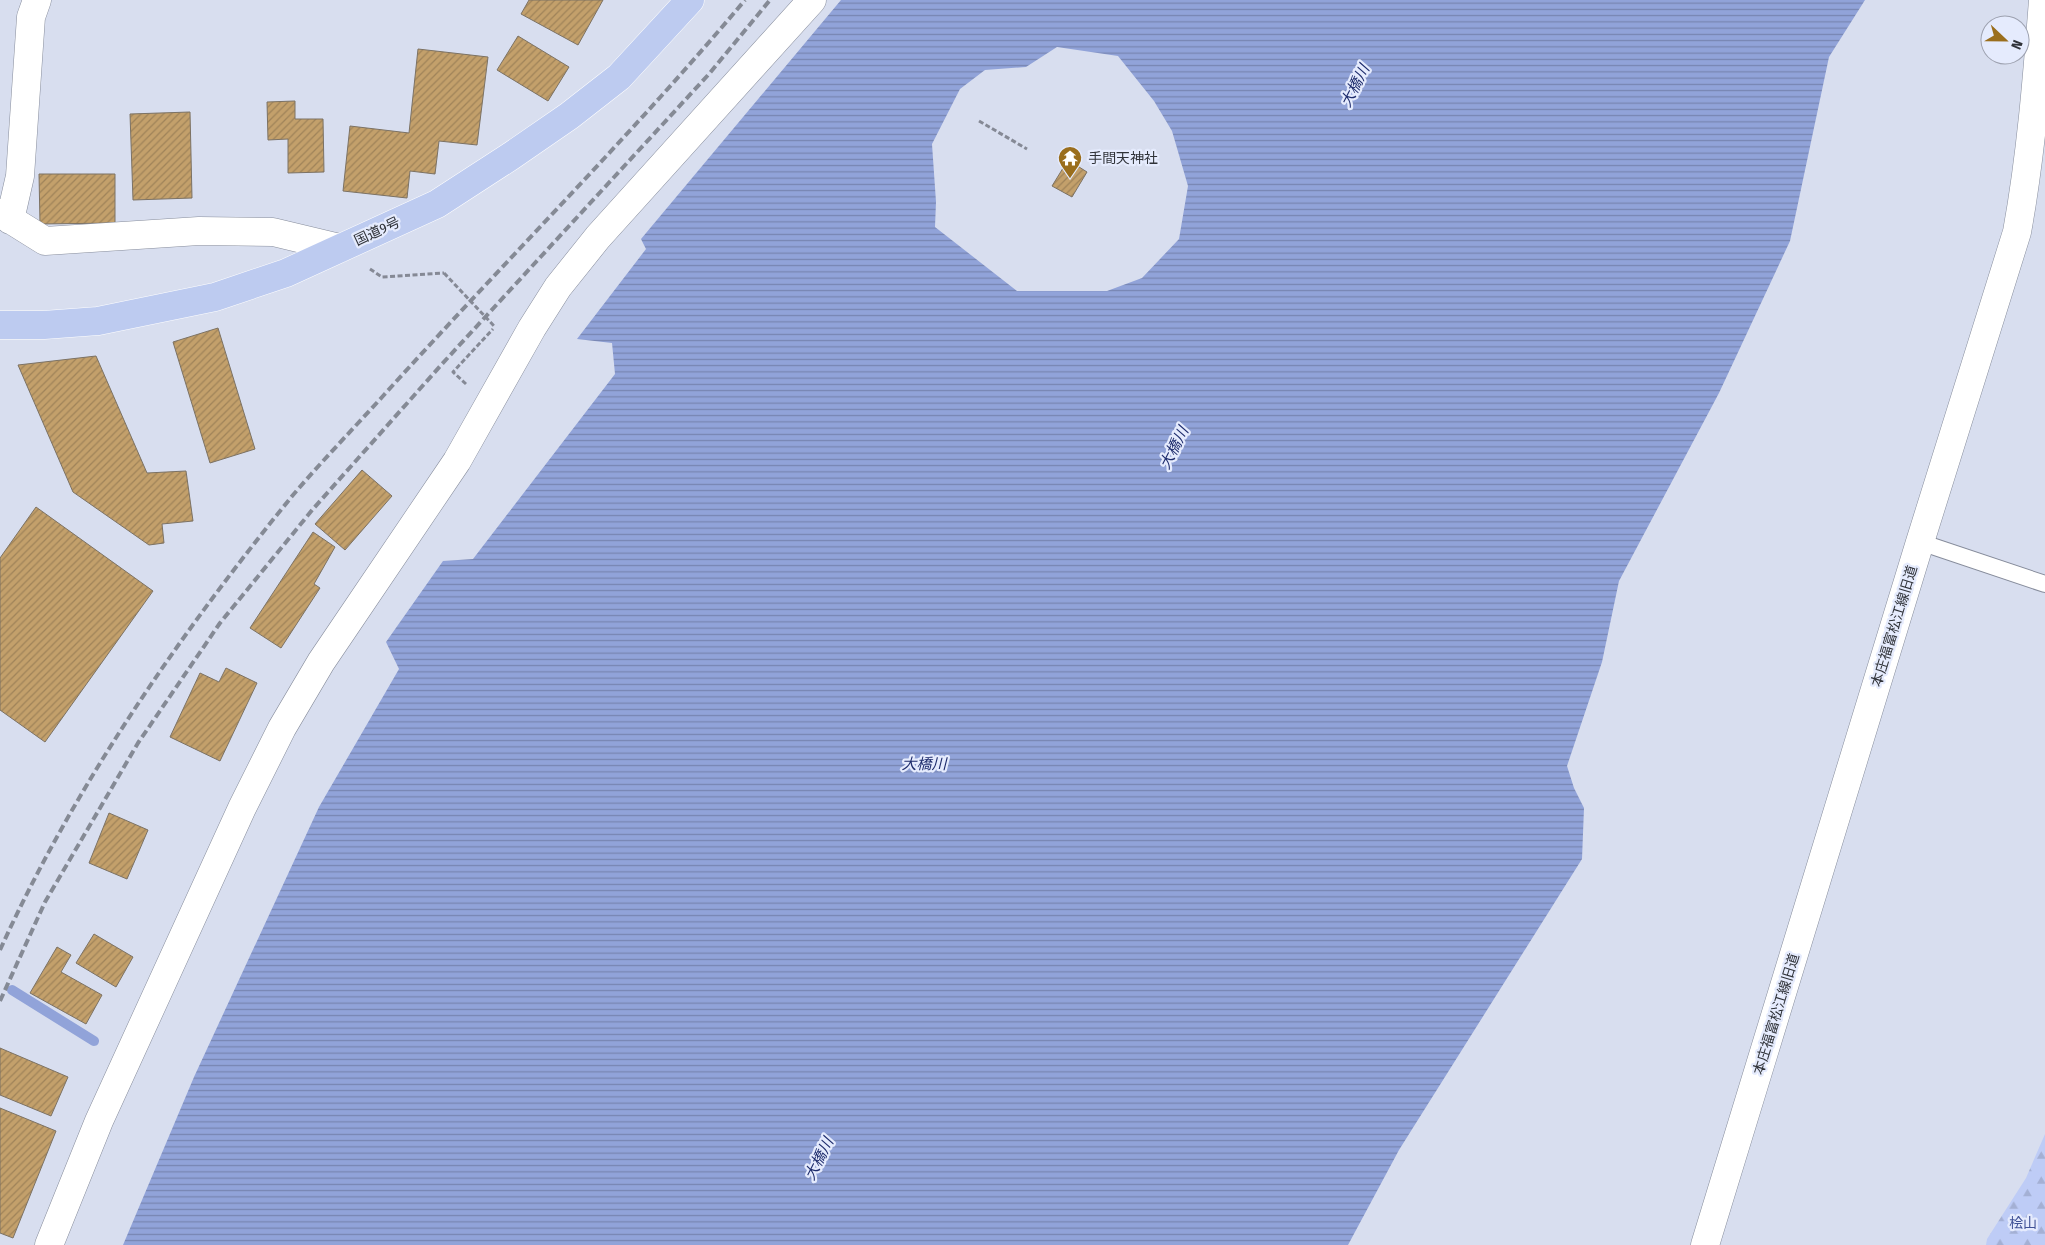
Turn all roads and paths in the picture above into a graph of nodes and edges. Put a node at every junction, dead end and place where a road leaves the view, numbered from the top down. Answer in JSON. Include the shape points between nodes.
{"nodes":[{"id":1,"x":38,"y":0,"type":"edge"},
{"id":2,"x":690,"y":0,"type":"edge"},
{"id":3,"x":812,"y":0,"type":"edge"},
{"id":4,"x":2043,"y":0,"type":"edge"},
{"id":5,"x":979,"y":120,"type":"dead end"},
{"id":6,"x":1026,"y":149,"type":"dead end"},
{"id":7,"x":5,"y":216,"type":"edge"},
{"id":8,"x":340,"y":248,"type":"junction"},
{"id":9,"x":382,"y":277,"type":"dead end"},
{"id":10,"x":0,"y":325,"type":"edge"},
{"id":11,"x":453,"y":372,"type":"dead end"},
{"id":12,"x":1920,"y":542,"type":"junction"},
{"id":13,"x":2045,"y":584,"type":"edge"},
{"id":14,"x":49,"y":1245,"type":"edge"},
{"id":15,"x":1705,"y":1245,"type":"edge"}],
"edges":[{"from":1,"to":7,"type":"street","via":[[31,17],[20,176]]},
{"from":2,"to":8,"type":"highway","name":"国道9号","via":[[619,76],[569,116],[437,204]]},
{"from":3,"to":14,"type":"street","via":[[598,237],[558,287],[457,461],[321,662],[282,728],[242,808],[99,1121]]},
{"from":4,"to":12,"type":"street","name":"本庄福富松江線旧道","via":[[2033,128],[2017,232]]},
{"from":5,"to":6,"type":"path"},
{"from":7,"to":8,"type":"street","via":[[45,240],[199,231],[273,232]]},
{"from":8,"to":10,"type":"highway","name":"国道9号","via":[[286,273],[215,297],[98,321]]},
{"from":9,"to":11,"type":"path","bridge":true,"via":[[444,273],[495,327]]},
{"from":12,"to":13,"type":"lane"},
{"from":12,"to":15,"type":"street","name":"本庄福富松江線旧道"}]}
